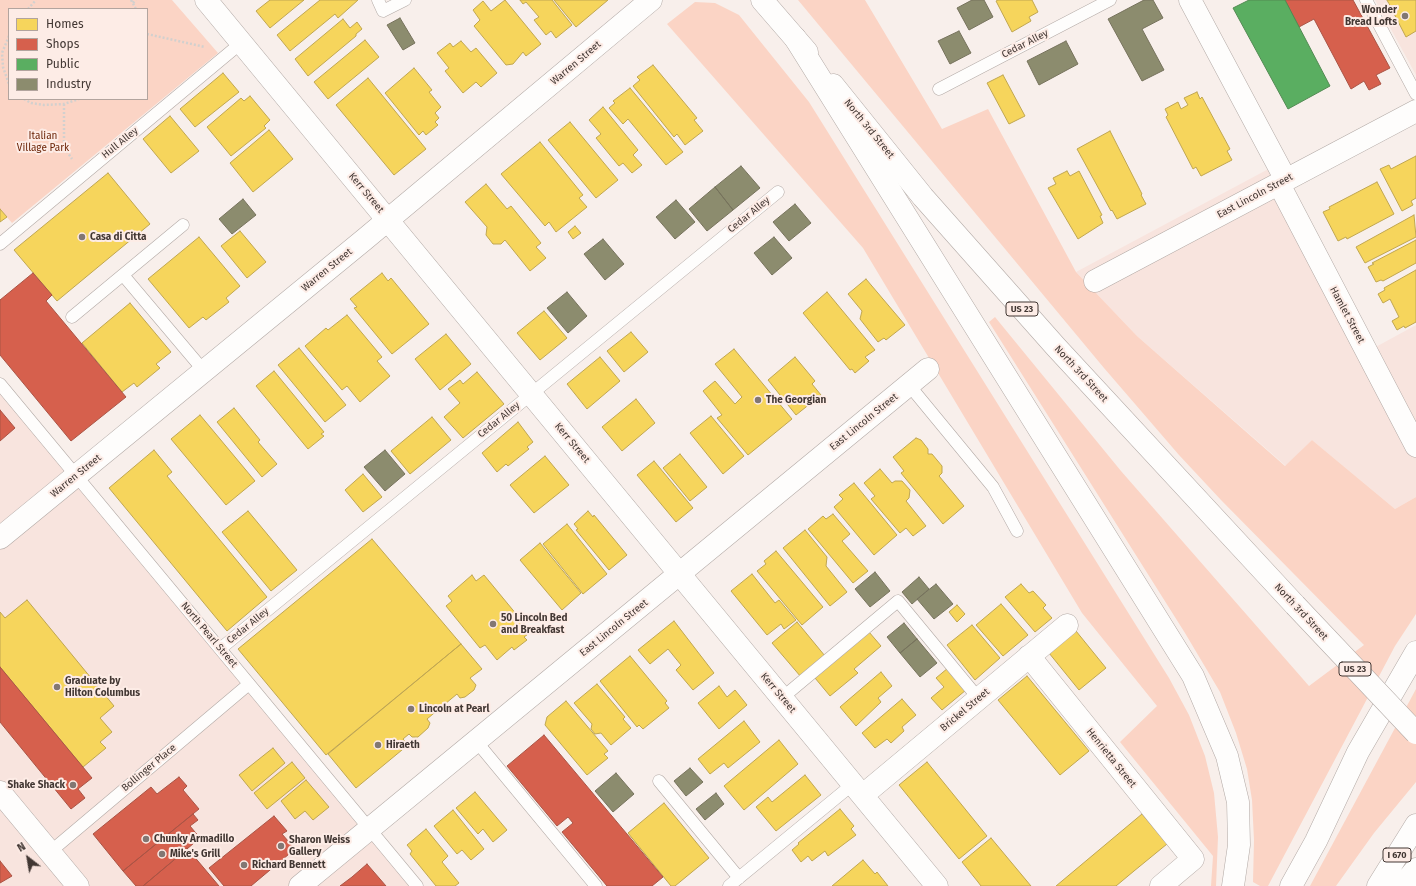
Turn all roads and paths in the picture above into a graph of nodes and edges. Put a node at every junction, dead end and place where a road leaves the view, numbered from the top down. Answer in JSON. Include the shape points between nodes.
{"nodes":[{"id":1,"x":36,"y":0,"type":"edge"},
{"id":2,"x":136,"y":0,"type":"edge"},
{"id":3,"x":206,"y":0,"type":"edge"},
{"id":4,"x":378,"y":0,"type":"edge"},
{"id":5,"x":405,"y":0,"type":"edge"},
{"id":6,"x":651,"y":0,"type":"edge"},
{"id":7,"x":762,"y":0,"type":"edge"},
{"id":8,"x":1110,"y":0,"type":"edge"},
{"id":9,"x":1190,"y":0,"type":"edge"},
{"id":10,"x":1366,"y":0,"type":"edge"},
{"id":11,"x":132,"y":1,"type":"edge"},
{"id":12,"x":29,"y":8,"type":"edge"},
{"id":13,"x":148,"y":34,"type":"edge"},
{"id":14,"x":8,"y":38,"type":"edge"},
{"id":15,"x":795,"y":38,"type":"junction"},
{"id":16,"x":241,"y":43,"type":"junction"},
{"id":17,"x":206,"y":47,"type":"dead end"},
{"id":18,"x":1,"y":53,"type":"edge"},
{"id":19,"x":8,"y":81,"type":"edge"},
{"id":20,"x":939,"y":89,"type":"dead end"},
{"id":21,"x":1416,"y":94,"type":"edge"},
{"id":22,"x":26,"y":100,"type":"edge"},
{"id":23,"x":76,"y":100,"type":"edge"},
{"id":24,"x":64,"y":104,"type":"junction"},
{"id":25,"x":1416,"y":111,"type":"edge"},
{"id":26,"x":83,"y":174,"type":"junction"},
{"id":27,"x":1282,"y":182,"type":"junction"},
{"id":28,"x":778,"y":192,"type":"dead end"},
{"id":29,"x":388,"y":220,"type":"junction"},
{"id":30,"x":183,"y":225,"type":"dead end"},
{"id":31,"x":0,"y":244,"type":"edge"},
{"id":32,"x":123,"y":275,"type":"junction"},
{"id":33,"x":1095,"y":281,"type":"dead end"},
{"id":34,"x":72,"y":317,"type":"dead end"},
{"id":35,"x":928,"y":369,"type":"dead end"},
{"id":36,"x":204,"y":371,"type":"junction"},
{"id":37,"x":0,"y":384,"type":"edge"},
{"id":38,"x":909,"y":385,"type":"junction"},
{"id":39,"x":531,"y":394,"type":"junction"},
{"id":40,"x":1416,"y":446,"type":"edge"},
{"id":41,"x":76,"y":476,"type":"junction"},
{"id":42,"x":1017,"y":531,"type":"dead end"},
{"id":43,"x":0,"y":538,"type":"edge"},
{"id":44,"x":680,"y":574,"type":"junction"},
{"id":45,"x":1067,"y":625,"type":"dead end"},
{"id":46,"x":220,"y":649,"type":"junction"},
{"id":47,"x":1416,"y":652,"type":"edge"},
{"id":48,"x":1029,"y":656,"type":"junction"},
{"id":49,"x":250,"y":684,"type":"junction"},
{"id":50,"x":782,"y":698,"type":"junction"},
{"id":51,"x":979,"y":699,"type":"junction"},
{"id":52,"x":1416,"y":733,"type":"edge"},
{"id":53,"x":476,"y":741,"type":"junction"},
{"id":54,"x":659,"y":781,"type":"dead end"},
{"id":55,"x":858,"y":789,"type":"junction"},
{"id":56,"x":0,"y":792,"type":"edge"},
{"id":57,"x":1416,"y":825,"type":"edge"},
{"id":58,"x":369,"y":829,"type":"junction"},
{"id":59,"x":50,"y":852,"type":"junction"},
{"id":60,"x":1416,"y":869,"type":"edge"},
{"id":61,"x":739,"y":878,"type":"junction"},
{"id":62,"x":75,"y":885,"type":"edge"},
{"id":63,"x":300,"y":886,"type":"edge"},
{"id":64,"x":417,"y":886,"type":"edge"},
{"id":65,"x":596,"y":886,"type":"edge"},
{"id":66,"x":729,"y":886,"type":"edge"},
{"id":67,"x":937,"y":886,"type":"edge"},
{"id":68,"x":1161,"y":886,"type":"edge"},
{"id":69,"x":1233,"y":886,"type":"edge"},
{"id":70,"x":1291,"y":886,"type":"edge"},
{"id":71,"x":1378,"y":886,"type":"edge"},
{"id":72,"x":1402,"y":886,"type":"edge"}],
"edges":[{"from":1,"to":12,"type":"path"},
{"from":2,"to":11,"type":"path"},
{"from":3,"to":16,"type":"main road","name":"Kerr Street"},
{"from":4,"to":5,"type":"lane","via":[[383,11]]},
{"from":6,"to":29,"type":"main road","name":"Warren Street"},
{"from":7,"to":15,"type":"main road","name":"North 3rd Street","number":"US 23"},
{"from":8,"to":20,"type":"lane","name":"Cedar Alley"},
{"from":9,"to":27,"type":"main road","name":"Hamlet Street"},
{"from":10,"to":21,"type":"lane"},
{"from":13,"to":17,"type":"path"},
{"from":14,"to":18,"type":"path"},
{"from":15,"to":52,"type":"main road","name":"North 3rd Street","number":"US 23","bridge":true,"via":[[923,197],[1056,346]]},
{"from":15,"to":69,"type":"main road","via":[[1193,676],[1227,756],[1238,802],[1239,845]]},
{"from":16,"to":26,"type":"lane","name":"Hull Alley"},
{"from":16,"to":29,"type":"main road","name":"Kerr Street"},
{"from":18,"to":19,"type":"path"},
{"from":22,"to":24,"type":"path","via":[[44,105]]},
{"from":23,"to":24,"type":"path"},
{"from":24,"to":26,"type":"path","via":[[64,147]]},
{"from":25,"to":27,"type":"main road","name":"East Lincoln Street"},
{"from":26,"to":31,"type":"lane","name":"Hull Alley"},
{"from":27,"to":33,"type":"main road","name":"East Lincoln Street"},
{"from":27,"to":40,"type":"main road","name":"Hamlet Street"},
{"from":28,"to":39,"type":"lane","name":"Cedar Alley"},
{"from":29,"to":36,"type":"main road","name":"Warren Street"},
{"from":29,"to":39,"type":"main road","name":"Kerr Street"},
{"from":30,"to":32,"type":"lane"},
{"from":32,"to":34,"type":"lane"},
{"from":32,"to":36,"type":"lane"},
{"from":35,"to":38,"type":"main road","name":"East Lincoln Street"},
{"from":36,"to":41,"type":"main road","name":"Warren Street"},
{"from":37,"to":41,"type":"lane","name":"North Pearl Street"},
{"from":38,"to":42,"type":"lane","via":[[993,487]]},
{"from":38,"to":44,"type":"main road","name":"East Lincoln Street"},
{"from":39,"to":44,"type":"main road","name":"Kerr Street"},
{"from":39,"to":46,"type":"lane","name":"Cedar Alley"},
{"from":41,"to":43,"type":"main road","name":"Warren Street"},
{"from":41,"to":46,"type":"lane","name":"North Pearl Street"},
{"from":44,"to":50,"type":"main road","name":"Kerr Street"},
{"from":44,"to":53,"type":"main road","name":"East Lincoln Street"},
{"from":45,"to":48,"type":"main road","name":"Brickel Street"},
{"from":46,"to":49,"type":"lane","name":"North Pearl Street"},
{"from":47,"to":70,"type":"main road","via":[[1358,752],[1316,841]]},
{"from":48,"to":51,"type":"main road","name":"Brickel Street"},
{"from":48,"to":68,"type":"main road","name":"Henrietta Street","via":[[1193,859]]},
{"from":49,"to":58,"type":"lane","name":"North Pearl Street"},
{"from":49,"to":59,"type":"lane","name":"Bollinger Place"},
{"from":50,"to":51,"type":"lane","via":[[898,601]]},
{"from":50,"to":55,"type":"main road","name":"Kerr Street"},
{"from":51,"to":55,"type":"main road","name":"Brickel Street"},
{"from":53,"to":58,"type":"main road","name":"East Lincoln Street"},
{"from":53,"to":65,"type":"lane"},
{"from":54,"to":61,"type":"lane"},
{"from":55,"to":61,"type":"lane","name":"Brickel Street"},
{"from":55,"to":67,"type":"main road","name":"Kerr Street"},
{"from":56,"to":59,"type":"main road"},
{"from":57,"to":71,"type":"main road","number":"I 670"},
{"from":58,"to":63,"type":"main road","name":"East Lincoln Street"},
{"from":58,"to":64,"type":"lane","name":"North Pearl Street"},
{"from":59,"to":62,"type":"main road"},
{"from":60,"to":72,"type":"main road"},
{"from":61,"to":66,"type":"lane","name":"Brickel Street"}]}
